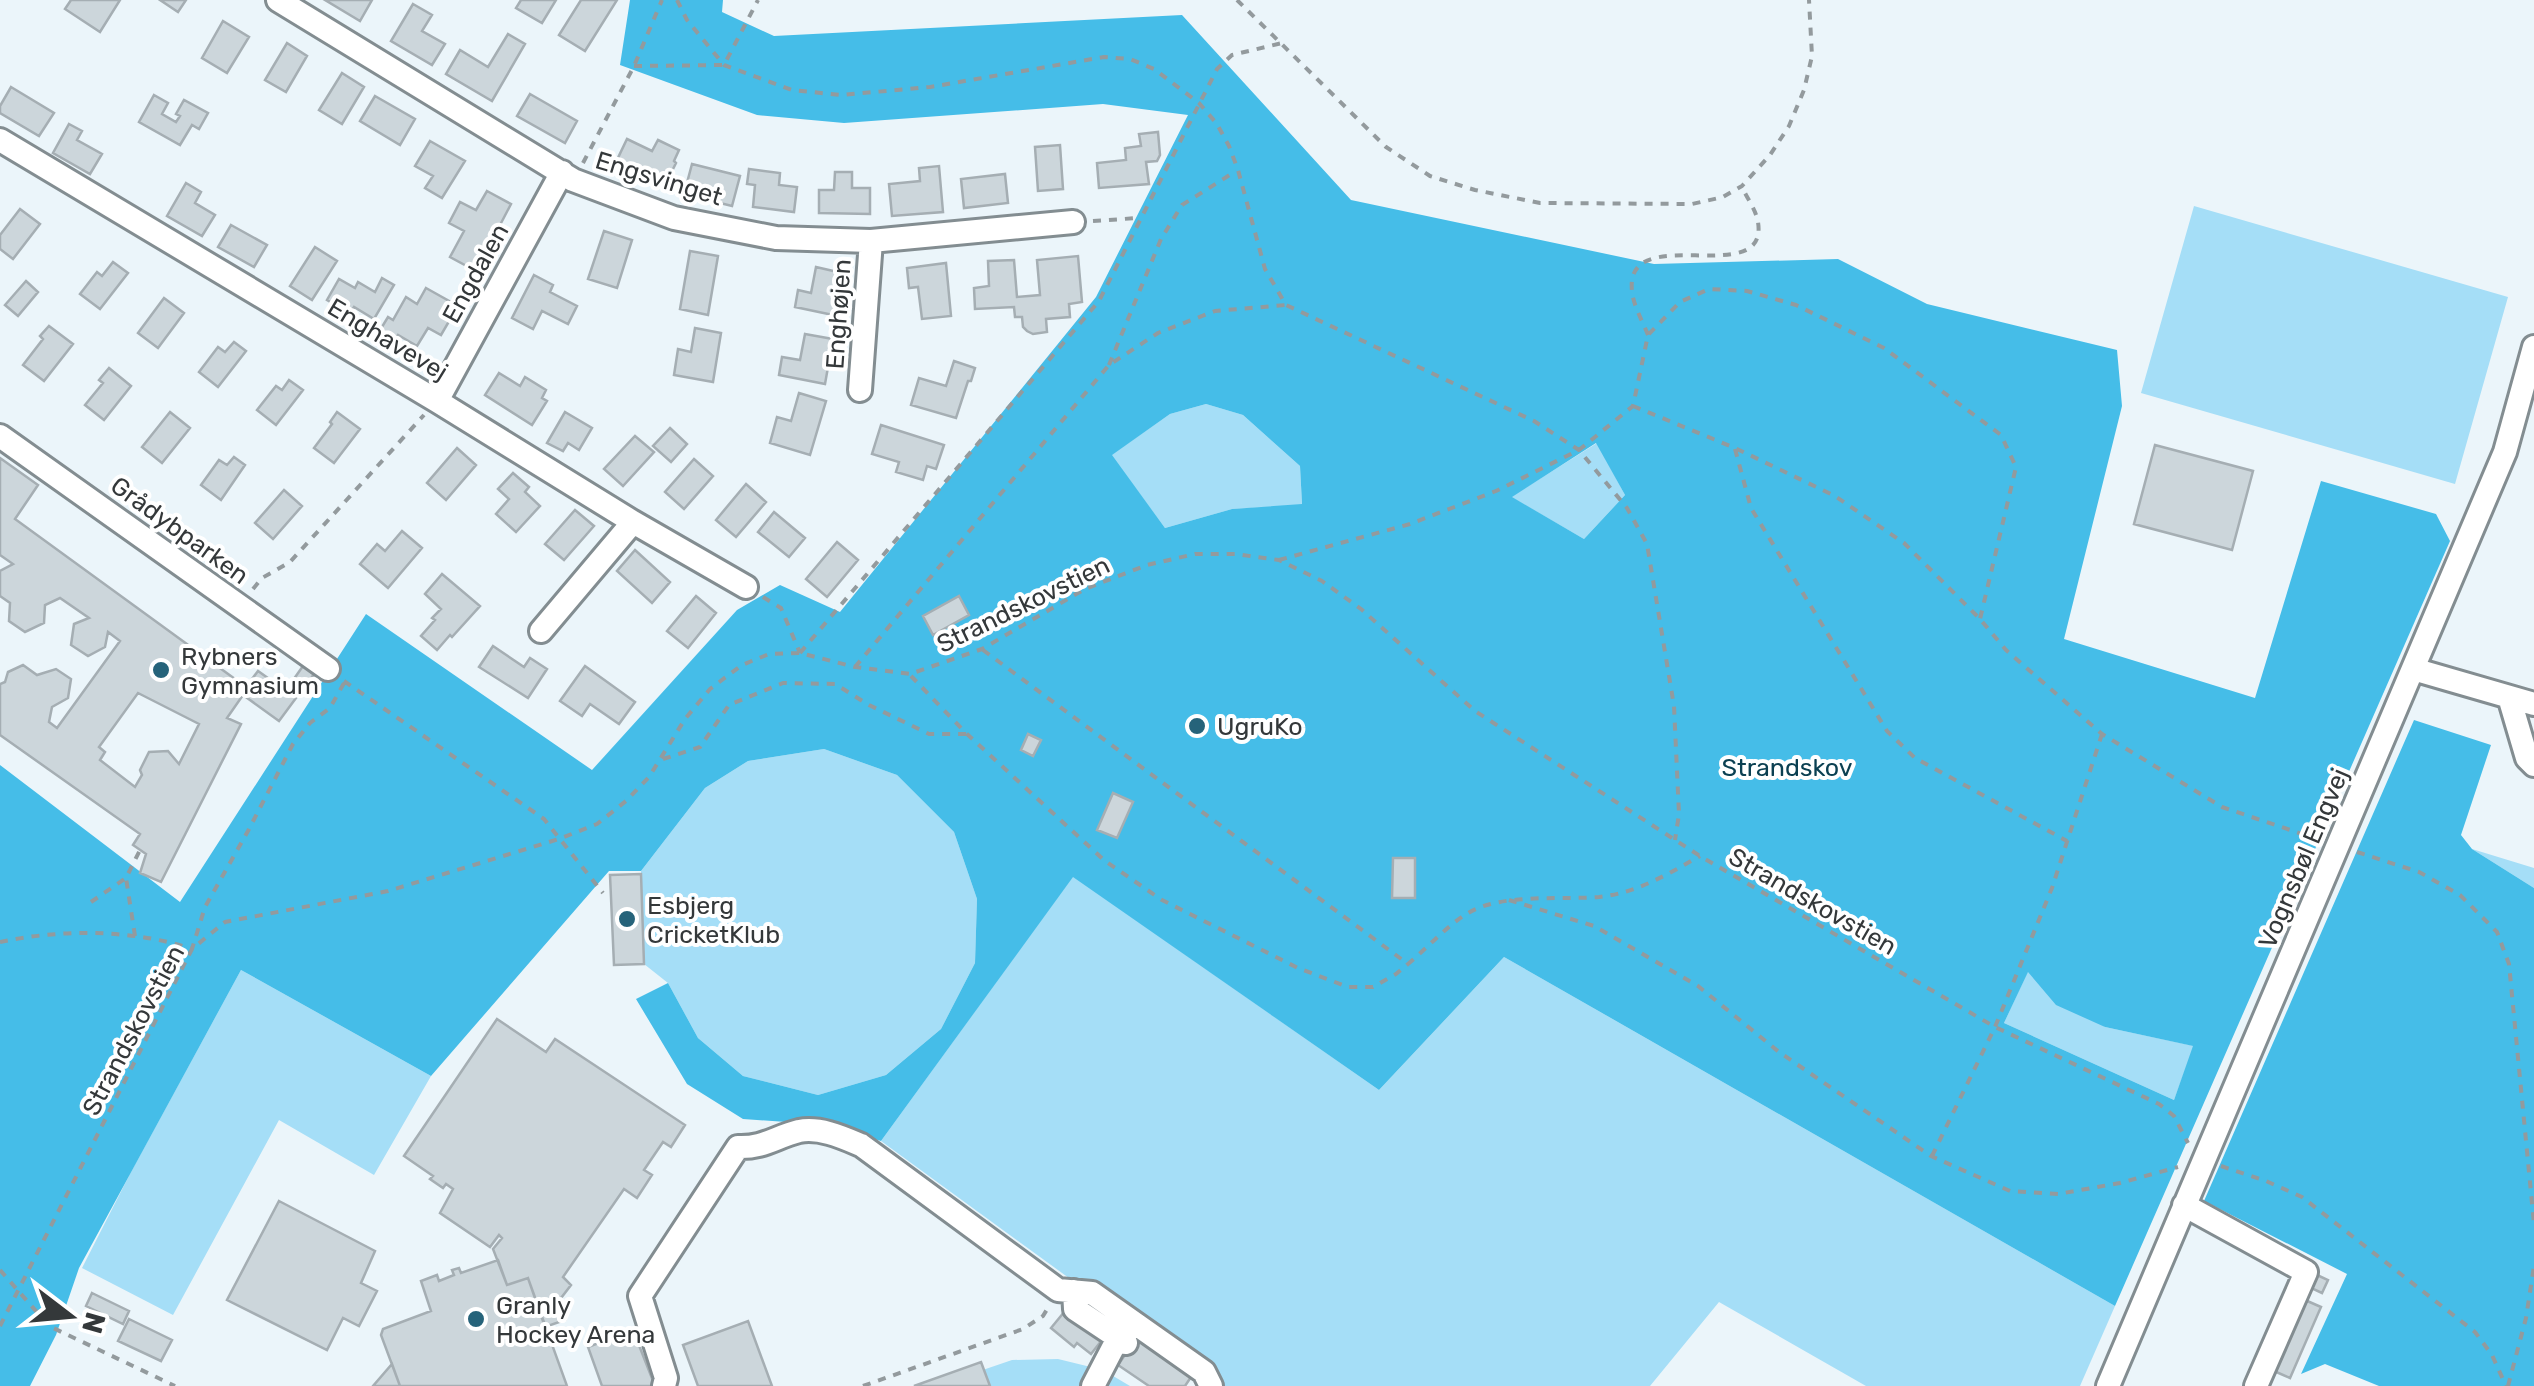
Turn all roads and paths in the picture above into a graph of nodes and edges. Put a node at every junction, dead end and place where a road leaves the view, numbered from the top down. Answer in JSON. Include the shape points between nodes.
{"nodes":[{"id":1,"x":278,"y":0,"type":"edge"},
{"id":2,"x":662,"y":0,"type":"edge"},
{"id":3,"x":677,"y":0,"type":"edge"},
{"id":4,"x":758,"y":0,"type":"edge"},
{"id":5,"x":1236,"y":0,"type":"edge"},
{"id":6,"x":1244,"y":0,"type":"edge"},
{"id":7,"x":1809,"y":0,"type":"edge"},
{"id":8,"x":1244,"y":8,"type":"junction"},
{"id":9,"x":1282,"y":43,"type":"junction"},
{"id":10,"x":724,"y":65,"type":"junction"},
{"id":11,"x":634,"y":66,"type":"junction"},
{"id":12,"x":1199,"y":103,"type":"junction"},
{"id":13,"x":0,"y":140,"type":"edge"},
{"id":14,"x":1238,"y":170,"type":"junction"},
{"id":15,"x":568,"y":176,"type":"junction"},
{"id":16,"x":1742,"y":186,"type":"junction"},
{"id":17,"x":1141,"y":218,"type":"junction"},
{"id":18,"x":1073,"y":222,"type":"joint"},
{"id":19,"x":871,"y":242,"type":"junction"},
{"id":20,"x":1286,"y":305,"type":"junction"},
{"id":21,"x":1648,"y":335,"type":"junction"},
{"id":22,"x":2534,"y":348,"type":"edge"},
{"id":23,"x":1110,"y":366,"type":"junction"},
{"id":24,"x":860,"y":390,"type":"dead end"},
{"id":25,"x":437,"y":401,"type":"junction"},
{"id":26,"x":1634,"y":406,"type":"junction"},
{"id":27,"x":0,"y":436,"type":"edge"},
{"id":28,"x":1735,"y":448,"type":"junction"},
{"id":29,"x":1578,"y":450,"type":"junction"},
{"id":30,"x":633,"y":522,"type":"junction"},
{"id":31,"x":1278,"y":560,"type":"junction"},
{"id":32,"x":746,"y":587,"type":"joint"},
{"id":33,"x":239,"y":607,"type":"junction"},
{"id":34,"x":1980,"y":619,"type":"junction"},
{"id":35,"x":541,"y":632,"type":"dead end"},
{"id":36,"x":982,"y":649,"type":"junction"},
{"id":37,"x":800,"y":653,"type":"junction"},
{"id":38,"x":855,"y":667,"type":"junction"},
{"id":39,"x":2413,"y":669,"type":"junction"},
{"id":40,"x":910,"y":674,"type":"junction"},
{"id":41,"x":337,"y":675,"type":"junction"},
{"id":42,"x":2526,"y":695,"type":"edge"},
{"id":43,"x":967,"y":734,"type":"junction"},
{"id":44,"x":2102,"y":734,"type":"junction"},
{"id":45,"x":660,"y":760,"type":"junction"},
{"id":46,"x":2534,"y":765,"type":"edge"},
{"id":47,"x":560,"y":838,"type":"junction"},
{"id":48,"x":1675,"y":840,"type":"junction"},
{"id":49,"x":2068,"y":841,"type":"junction"},
{"id":50,"x":2338,"y":846,"type":"junction"},
{"id":51,"x":140,"y":850,"type":"dead end"},
{"id":52,"x":1700,"y":856,"type":"junction"},
{"id":53,"x":126,"y":878,"type":"junction"},
{"id":54,"x":602,"y":893,"type":"dead end"},
{"id":55,"x":1509,"y":900,"type":"junction"},
{"id":56,"x":91,"y":902,"type":"dead end"},
{"id":57,"x":135,"y":936,"type":"junction"},
{"id":58,"x":0,"y":942,"type":"edge"},
{"id":59,"x":192,"y":949,"type":"junction"},
{"id":60,"x":1408,"y":964,"type":"junction"},
{"id":61,"x":1995,"y":1027,"type":"junction"},
{"id":62,"x":1931,"y":1156,"type":"junction"},
{"id":63,"x":2203,"y":1161,"type":"junction"},
{"id":64,"x":2184,"y":1205,"type":"junction"},
{"id":65,"x":2534,"y":1224,"type":"edge"},
{"id":66,"x":2534,"y":1266,"type":"edge"},
{"id":67,"x":0,"y":1270,"type":"edge"},
{"id":68,"x":19,"y":1290,"type":"junction"},
{"id":69,"x":1066,"y":1290,"type":"junction"},
{"id":70,"x":0,"y":1326,"type":"edge"},
{"id":71,"x":175,"y":1386,"type":"edge"},
{"id":72,"x":664,"y":1386,"type":"edge"},
{"id":73,"x":863,"y":1386,"type":"edge"},
{"id":74,"x":1092,"y":1386,"type":"edge"},
{"id":75,"x":1211,"y":1386,"type":"edge"},
{"id":76,"x":2108,"y":1386,"type":"edge"},
{"id":77,"x":2256,"y":1386,"type":"edge"},
{"id":78,"x":2507,"y":1386,"type":"edge"}],
"edges":[{"from":1,"to":15,"type":"street","name":"Engsvinget"},
{"from":2,"to":11,"type":"path"},
{"from":3,"to":10,"type":"path"},
{"from":4,"to":10,"type":"path"},
{"from":5,"to":8,"type":"path"},
{"from":6,"to":8,"type":"path"},
{"from":7,"to":16,"type":"path","via":[[1812,56],[1804,90],[1789,126]]},
{"from":8,"to":9,"type":"path"},
{"from":9,"to":12,"type":"path","via":[[1232,55]]},
{"from":9,"to":16,"type":"path","via":[[1386,147],[1430,176],[1475,190],[1540,203],[1692,204]]},
{"from":10,"to":11,"type":"path"},
{"from":10,"to":12,"type":"path","via":[[792,90],[840,95],[1130,59]]},
{"from":11,"to":15,"type":"path"},
{"from":12,"to":14,"type":"path"},
{"from":12,"to":17,"type":"path"},
{"from":13,"to":25,"type":"street","name":"Enghavevej"},
{"from":14,"to":20,"type":"path","via":[[1265,269]]},
{"from":14,"to":23,"type":"path","via":[[1182,205],[1161,239]]},
{"from":15,"to":19,"type":"street","name":"Engsvinget","via":[[674,218],[776,238]]},
{"from":15,"to":25,"type":"street","name":"Engdalen"},
{"from":16,"to":21,"type":"path","via":[[1758,219],[1754,244],[1714,256],[1662,255],[1634,274],[1632,292]]},
{"from":17,"to":18,"type":"path"},
{"from":17,"to":37,"type":"path","via":[[1099,302]]},
{"from":18,"to":19,"type":"street","name":"Engsvinget"},
{"from":19,"to":24,"type":"street","name":"Enghøjen"},
{"from":20,"to":23,"type":"path","via":[[1216,311],[1158,332]]},
{"from":20,"to":29,"type":"path","via":[[1534,421]]},
{"from":21,"to":26,"type":"path"},
{"from":21,"to":34,"type":"path","via":[[1680,302],[1709,290],[1746,291],[1796,305],[1884,348],[2002,436],[2016,466]]},
{"from":22,"to":39,"type":"street","name":"Vognsbøl Engvej","via":[[2505,452]]},
{"from":23,"to":38,"type":"path"},
{"from":25,"to":30,"type":"street","name":"Enghavevej"},
{"from":25,"to":33,"type":"path","via":[[290,562],[262,578]]},
{"from":26,"to":28,"type":"path"},
{"from":26,"to":29,"type":"path"},
{"from":27,"to":33,"type":"street","name":"Grådybparken"},
{"from":28,"to":34,"type":"path","via":[[1835,496],[1904,543]]},
{"from":28,"to":49,"type":"path","via":[[1750,508],[1887,731],[1914,758]]},
{"from":29,"to":31,"type":"path","via":[[1410,524]]},
{"from":29,"to":48,"type":"path","via":[[1627,508],[1647,544],[1674,706]]},
{"from":30,"to":32,"type":"street","name":"Enghavevej"},
{"from":30,"to":35,"type":"street"},
{"from":31,"to":36,"type":"path","name":"Strandskovstien","via":[[1195,554],[1148,565],[1085,588]]},
{"from":31,"to":48,"type":"path","name":"Strandskovstien","via":[[1361,609],[1475,711]]},
{"from":32,"to":37,"type":"path","via":[[781,608]]},
{"from":33,"to":41,"type":"street","name":"Grådybparken"},
{"from":34,"to":44,"type":"path"},
{"from":36,"to":40,"type":"path","name":"Strandskovstien"},
{"from":36,"to":60,"type":"path"},
{"from":37,"to":38,"type":"path","name":"Strandskovstien"},
{"from":37,"to":45,"type":"path","name":"Strandskovstien","via":[[769,654],[710,689]]},
{"from":38,"to":40,"type":"path","name":"Strandskovstien"},
{"from":39,"to":42,"type":"street"},
{"from":39,"to":50,"type":"street","name":"Vognsbøl Engvej"},
{"from":40,"to":43,"type":"path"},
{"from":41,"to":47,"type":"path","via":[[544,819]]},
{"from":41,"to":59,"type":"path","via":[[330,708],[293,744],[204,907]]},
{"from":42,"to":46,"type":"street","via":[[2528,758]]},
{"from":43,"to":45,"type":"path","via":[[928,734],[836,684],[783,683],[729,705],[700,747]]},
{"from":43,"to":60,"type":"path","via":[[1105,860],[1179,908],[1348,987],[1372,987]]},
{"from":44,"to":49,"type":"path"},
{"from":44,"to":50,"type":"path","via":[[2222,807]]},
{"from":45,"to":47,"type":"path","name":"Strandskovstien","via":[[626,802],[597,824]]},
{"from":47,"to":54,"type":"path"},
{"from":47,"to":59,"type":"path","name":"Strandskovstien","via":[[388,891],[225,922]]},
{"from":48,"to":52,"type":"path","name":"Strandskovstien"},
{"from":49,"to":61,"type":"path"},
{"from":50,"to":63,"type":"street","name":"Vognsbøl Engvej"},
{"from":50,"to":65,"type":"path","via":[[2419,872],[2460,895],[2498,932],[2509,964]]},
{"from":51,"to":53,"type":"path"},
{"from":52,"to":55,"type":"path","via":[[1633,890]]},
{"from":52,"to":61,"type":"path","name":"Strandskovstien"},
{"from":53,"to":56,"type":"path"},
{"from":53,"to":57,"type":"path"},
{"from":55,"to":60,"type":"path","via":[[1469,912]]},
{"from":55,"to":62,"type":"path","via":[[1594,926],[1698,986],[1779,1052]]},
{"from":57,"to":58,"type":"path","via":[[107,932]]},
{"from":57,"to":59,"type":"path"},
{"from":59,"to":68,"type":"path","name":"Strandskovstien"},
{"from":61,"to":62,"type":"path"},
{"from":61,"to":63,"type":"path","name":"Strandskovstien","via":[[2159,1104]]},
{"from":62,"to":63,"type":"path","via":[[2010,1191],[2058,1194]]},
{"from":63,"to":64,"type":"street","name":"Vognsbøl Engvej"},
{"from":63,"to":78,"type":"path","via":[[2302,1197],[2474,1332]]},
{"from":64,"to":76,"type":"street","name":"Vognsbøl Engvej"},
{"from":64,"to":77,"type":"street","via":[[2306,1272]]},
{"from":66,"to":78,"type":"path"},
{"from":67,"to":68,"type":"path"},
{"from":68,"to":70,"type":"path","name":"Strandskovstien"},
{"from":68,"to":71,"type":"path","via":[[49,1326]]},
{"from":69,"to":72,"type":"street","via":[[861,1145],[802,1130],[754,1148],[738,1146],[640,1296]]},
{"from":69,"to":73,"type":"path","via":[[1023,1330]]},
{"from":69,"to":74,"type":"street","via":[[1075,1309],[1122,1340]]},
{"from":69,"to":75,"type":"street","via":[[1092,1293],[1204,1372]]}]}
